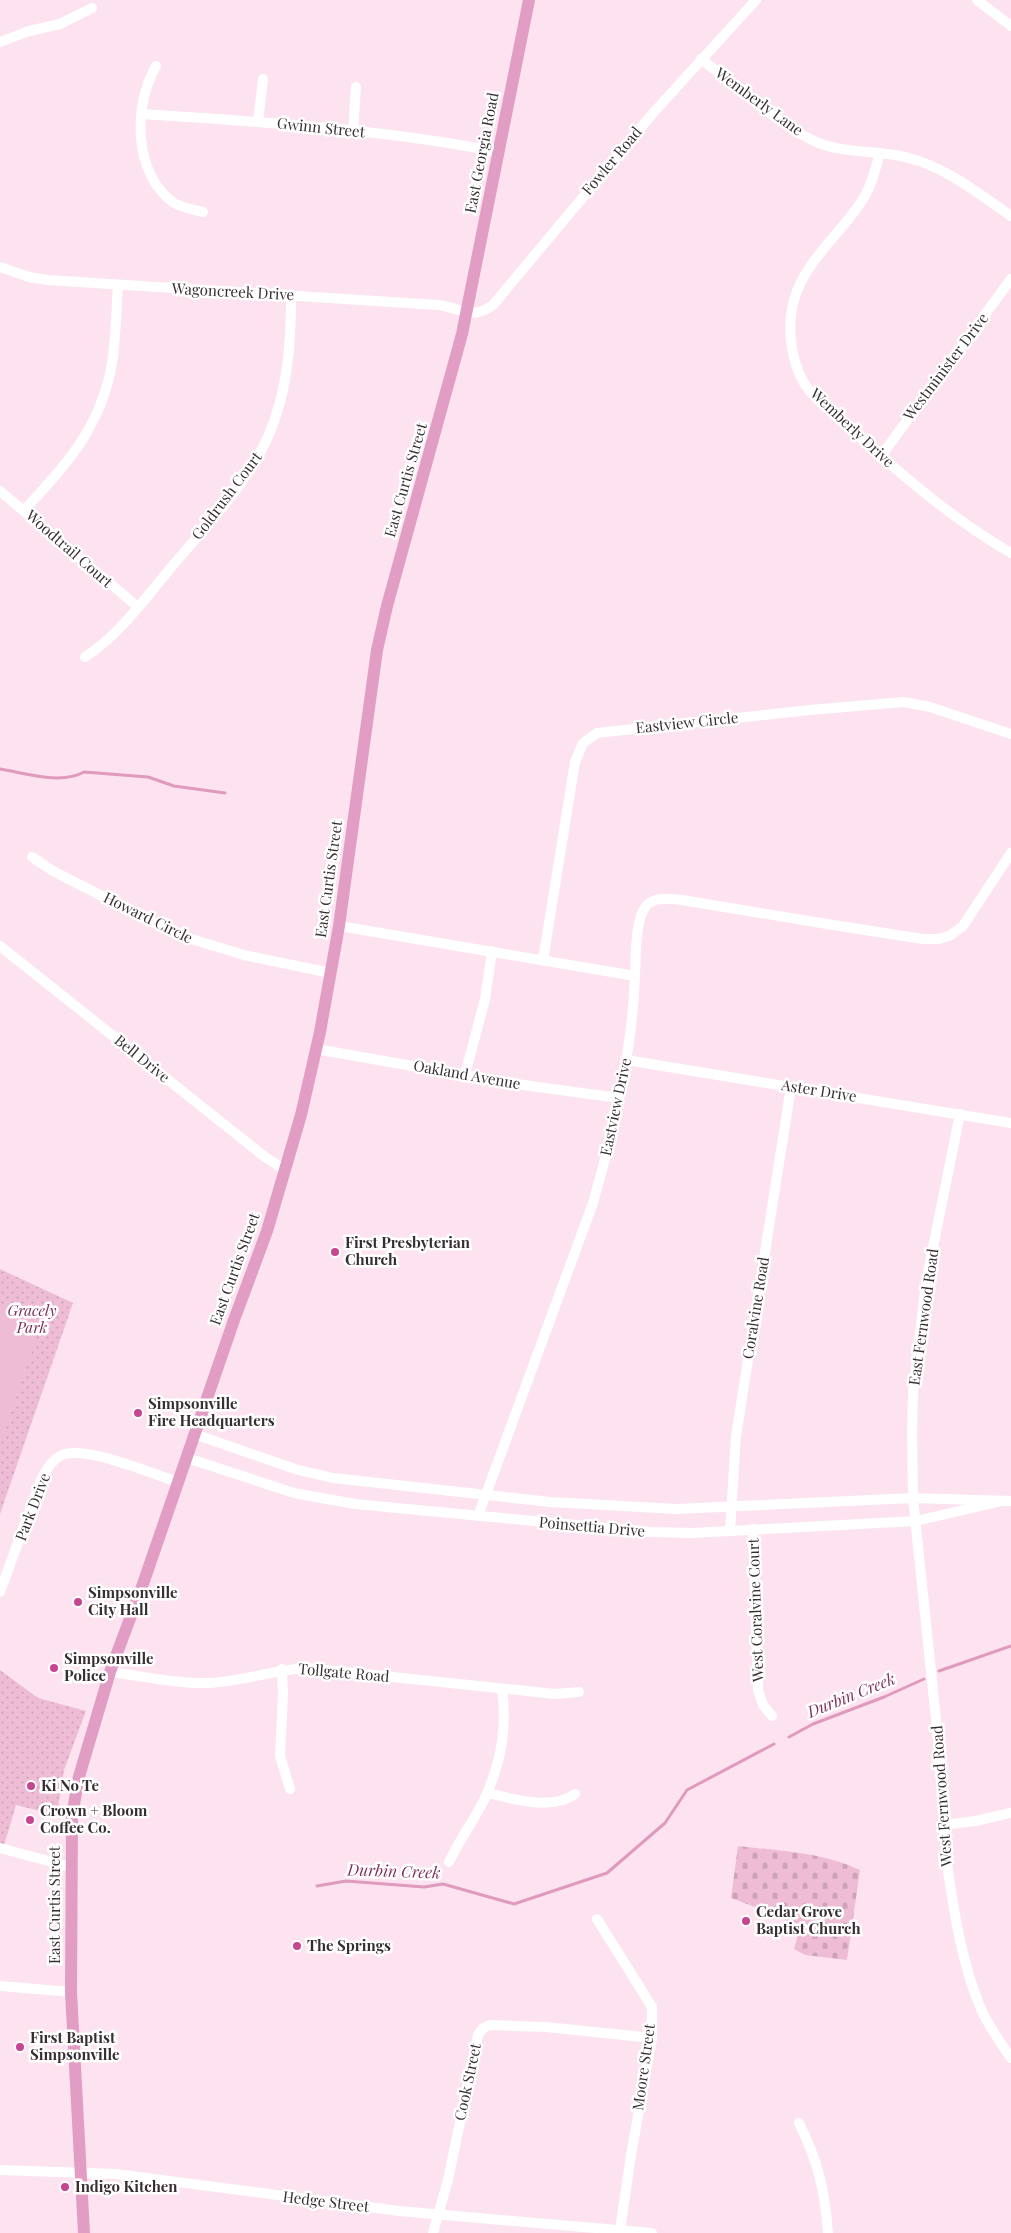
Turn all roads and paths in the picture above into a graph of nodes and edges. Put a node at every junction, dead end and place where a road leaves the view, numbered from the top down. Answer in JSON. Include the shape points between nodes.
{"nodes":[{"id":1,"x":529,"y":0,"type":"edge"},
{"id":2,"x":756,"y":0,"type":"edge"},
{"id":3,"x":977,"y":0,"type":"edge"},
{"id":4,"x":92,"y":8,"type":"dead end"},
{"id":5,"x":1011,"y":26,"type":"edge"},
{"id":6,"x":1,"y":40,"type":"edge"},
{"id":7,"x":701,"y":59,"type":"junction"},
{"id":8,"x":156,"y":66,"type":"dead end"},
{"id":9,"x":263,"y":79,"type":"dead end"},
{"id":10,"x":356,"y":86,"type":"dead end"},
{"id":11,"x":142,"y":114,"type":"junction"},
{"id":12,"x":258,"y":122,"type":"junction"},
{"id":13,"x":353,"y":132,"type":"junction"},
{"id":14,"x":499,"y":152,"type":"junction"},
{"id":15,"x":880,"y":153,"type":"junction"},
{"id":16,"x":203,"y":212,"type":"dead end"},
{"id":17,"x":1011,"y":216,"type":"edge"},
{"id":18,"x":0,"y":267,"type":"edge"},
{"id":19,"x":1011,"y":280,"type":"edge"},
{"id":20,"x":118,"y":285,"type":"junction"},
{"id":21,"x":291,"y":296,"type":"junction"},
{"id":22,"x":466,"y":312,"type":"junction"},
{"id":23,"x":881,"y":456,"type":"junction"},
{"id":24,"x":0,"y":491,"type":"edge"},
{"id":25,"x":24,"y":510,"type":"junction"},
{"id":26,"x":1011,"y":552,"type":"edge"},
{"id":27,"x":138,"y":607,"type":"junction"},
{"id":28,"x":85,"y":657,"type":"dead end"},
{"id":29,"x":1011,"y":734,"type":"edge"},
{"id":30,"x":1011,"y":852,"type":"edge"},
{"id":31,"x":32,"y":857,"type":"dead end"},
{"id":32,"x":339,"y":926,"type":"junction"},
{"id":33,"x":0,"y":946,"type":"edge"},
{"id":34,"x":492,"y":951,"type":"junction"},
{"id":35,"x":543,"y":960,"type":"junction"},
{"id":36,"x":331,"y":973,"type":"junction"},
{"id":37,"x":635,"y":976,"type":"junction"},
{"id":38,"x":316,"y":1049,"type":"junction"},
{"id":39,"x":626,"y":1060,"type":"junction"},
{"id":40,"x":465,"y":1075,"type":"junction"},
{"id":41,"x":791,"y":1087,"type":"junction"},
{"id":42,"x":618,"y":1098,"type":"junction"},
{"id":43,"x":960,"y":1114,"type":"junction"},
{"id":44,"x":1011,"y":1123,"type":"edge"},
{"id":45,"x":285,"y":1170,"type":"junction"},
{"id":46,"x":194,"y":1434,"type":"junction"},
{"id":47,"x":187,"y":1458,"type":"junction"},
{"id":48,"x":178,"y":1482,"type":"junction"},
{"id":49,"x":486,"y":1495,"type":"junction"},
{"id":50,"x":913,"y":1498,"type":"junction"},
{"id":51,"x":1007,"y":1501,"type":"edge"},
{"id":52,"x":730,"y":1507,"type":"junction"},
{"id":53,"x":478,"y":1516,"type":"junction"},
{"id":54,"x":916,"y":1521,"type":"junction"},
{"id":55,"x":753,"y":1529,"type":"junction"},
{"id":56,"x":730,"y":1531,"type":"junction"},
{"id":57,"x":0,"y":1592,"type":"edge"},
{"id":58,"x":282,"y":1670,"type":"junction"},
{"id":59,"x":110,"y":1672,"type":"junction"},
{"id":60,"x":502,"y":1689,"type":"junction"},
{"id":61,"x":579,"y":1692,"type":"dead end"},
{"id":62,"x":772,"y":1716,"type":"dead end"},
{"id":63,"x":290,"y":1789,"type":"dead end"},
{"id":64,"x":488,"y":1793,"type":"junction"},
{"id":65,"x":575,"y":1794,"type":"dead end"},
{"id":66,"x":1011,"y":1813,"type":"edge"},
{"id":67,"x":943,"y":1825,"type":"junction"},
{"id":68,"x":0,"y":1848,"type":"edge"},
{"id":69,"x":449,"y":1862,"type":"dead end"},
{"id":70,"x":71,"y":1866,"type":"junction"},
{"id":71,"x":597,"y":1919,"type":"dead end"},
{"id":72,"x":0,"y":1986,"type":"edge"},
{"id":73,"x":71,"y":1992,"type":"junction"},
{"id":74,"x":652,"y":2038,"type":"junction"},
{"id":75,"x":1011,"y":2058,"type":"edge"},
{"id":76,"x":799,"y":2123,"type":"dead end"},
{"id":77,"x":0,"y":2170,"type":"edge"},
{"id":78,"x":80,"y":2172,"type":"junction"},
{"id":79,"x":439,"y":2215,"type":"junction"},
{"id":80,"x":620,"y":2230,"type":"junction"},
{"id":81,"x":84,"y":2233,"type":"edge"},
{"id":82,"x":433,"y":2233,"type":"edge"},
{"id":83,"x":652,"y":2233,"type":"edge"},
{"id":84,"x":828,"y":2233,"type":"edge"}],
"edges":[{"from":1,"to":14,"type":"main road","name":"East Georgia Road"},
{"from":2,"to":7,"type":"street","name":"Fowler Road"},
{"from":3,"to":5,"type":"street"},
{"from":4,"to":6,"type":"street","via":[[60,24]]},
{"from":7,"to":15,"type":"street","name":"Wemberly Lane","via":[[813,141],[831,147]]},
{"from":7,"to":22,"type":"street","name":"Fowler Road","via":[[494,304],[484,311]]},
{"from":8,"to":11,"type":"street","via":[[146,85]]},
{"from":9,"to":12,"type":"street"},
{"from":10,"to":13,"type":"street"},
{"from":11,"to":12,"type":"street","name":"Gwinn Street"},
{"from":11,"to":16,"type":"street","via":[[142,154],[151,176],[175,203]]},
{"from":12,"to":13,"type":"street","name":"Gwinn Street"},
{"from":13,"to":14,"type":"street","name":"Gwinn Street","via":[[429,139]]},
{"from":14,"to":22,"type":"main road","name":"East Georgia Road"},
{"from":15,"to":17,"type":"street","name":"Wemberly Lane","via":[[910,158],[942,171]]},
{"from":15,"to":23,"type":"street","name":"Wemberly Drive","via":[[861,202],[818,255],[802,281],[793,306],[791,329],[792,350],[809,390]]},
{"from":18,"to":20,"type":"street","name":"Wagoncreek Drive","via":[[48,280]]},
{"from":19,"to":23,"type":"street","name":"Westminister Drive"},
{"from":20,"to":21,"type":"street","name":"Wagoncreek Drive"},
{"from":20,"to":25,"type":"street","via":[[111,368],[100,406],[74,454]]},
{"from":21,"to":22,"type":"street","name":"Wagoncreek Drive","via":[[439,305]]},
{"from":21,"to":27,"type":"street","name":"Goldrush Court","via":[[291,343],[285,384],[264,446],[234,491]]},
{"from":22,"to":32,"type":"main road","name":"East Curtis Street","via":[[442,416],[377,650]]},
{"from":23,"to":26,"type":"street","name":"Wemberly Drive","via":[[964,524]]},
{"from":24,"to":25,"type":"street","name":"Woodtrail Court"},
{"from":25,"to":27,"type":"street","name":"Woodtrail Court"},
{"from":27,"to":28,"type":"street","name":"Goldrush Court","via":[[108,641]]},
{"from":29,"to":35,"type":"street","name":"Eastview Circle","via":[[930,707],[904,702],[597,733],[580,746],[575,762]]},
{"from":30,"to":37,"type":"street","via":[[963,926],[940,939],[923,939],[682,900],[652,901],[643,911],[639,926]]},
{"from":31,"to":36,"type":"street","name":"Howard Circle","via":[[178,935],[244,954]]},
{"from":32,"to":34,"type":"street"},
{"from":32,"to":36,"type":"main road","name":"East Curtis Street"},
{"from":33,"to":45,"type":"street","name":"Bell Drive"},
{"from":34,"to":35,"type":"street"},
{"from":34,"to":40,"type":"street","via":[[485,999]]},
{"from":35,"to":37,"type":"street"},
{"from":36,"to":38,"type":"main road","name":"East Curtis Street"},
{"from":37,"to":39,"type":"street","name":"Eastview Drive"},
{"from":38,"to":40,"type":"street","name":"Oakland Avenue"},
{"from":38,"to":45,"type":"main road","name":"East Curtis Street"},
{"from":39,"to":41,"type":"street","name":"Aster Drive"},
{"from":39,"to":42,"type":"street","name":"Eastview Drive"},
{"from":40,"to":42,"type":"street","name":"Oakland Avenue"},
{"from":41,"to":43,"type":"street","name":"Aster Drive"},
{"from":41,"to":52,"type":"street","name":"Coralvine Road","via":[[736,1436]]},
{"from":42,"to":49,"type":"street","name":"Eastview Drive","via":[[593,1203]]},
{"from":43,"to":44,"type":"street","name":"Aster Drive"},
{"from":43,"to":50,"type":"street","name":"East Fernwood Road","via":[[926,1282],[915,1373]]},
{"from":45,"to":46,"type":"main road","name":"East Curtis Street","via":[[267,1231]]},
{"from":46,"to":47,"type":"main road","name":"East Curtis Street"},
{"from":46,"to":49,"type":"street","name":"Poinsettia Drive","via":[[298,1470],[334,1478]]},
{"from":47,"to":48,"type":"main road","name":"East Curtis Street"},
{"from":47,"to":53,"type":"street","name":"Poinsettia Drive","via":[[318,1498]]},
{"from":48,"to":57,"type":"street","name":"Park Drive","via":[[110,1459],[77,1453],[62,1455],[48,1467],[40,1482]]},
{"from":48,"to":59,"type":"main road","name":"East Curtis Street"},
{"from":49,"to":52,"type":"street","name":"Poinsettia Drive","via":[[676,1509]]},
{"from":49,"to":53,"type":"street","name":"Eastview Drive"},
{"from":50,"to":51,"type":"street","name":"Poinsettia Drive"},
{"from":50,"to":52,"type":"street","name":"Poinsettia Drive"},
{"from":50,"to":54,"type":"street","name":"East Fernwood Road"},
{"from":51,"to":54,"type":"street","name":"Poinsettia Drive"},
{"from":52,"to":56,"type":"street","name":"Coralvine Road"},
{"from":53,"to":56,"type":"street","name":"Poinsettia Drive","via":[[650,1532]]},
{"from":54,"to":55,"type":"street","name":"Poinsettia Drive"},
{"from":54,"to":67,"type":"street","name":"West Fernwood Road","via":[[938,1739]]},
{"from":55,"to":56,"type":"street","name":"Poinsettia Drive"},
{"from":55,"to":62,"type":"street","name":"West Coralvine Court","via":[[758,1690],[763,1705]]},
{"from":58,"to":59,"type":"street","name":"Tollgate Road","via":[[208,1683]]},
{"from":58,"to":60,"type":"street","name":"Tollgate Road","via":[[306,1668]]},
{"from":58,"to":63,"type":"street","via":[[280,1756]]},
{"from":59,"to":70,"type":"main road","name":"East Curtis Street","via":[[78,1780],[72,1817]]},
{"from":60,"to":61,"type":"street","name":"Tollgate Road","via":[[555,1694]]},
{"from":60,"to":64,"type":"street","via":[[506,1716],[501,1753]]},
{"from":64,"to":65,"type":"street","via":[[552,1802]]},
{"from":64,"to":69,"type":"street"},
{"from":66,"to":67,"type":"street","via":[[975,1822]]},
{"from":67,"to":75,"type":"street","name":"West Fernwood Road","via":[[952,1900],[966,1962],[982,2010]]},
{"from":68,"to":70,"type":"street"},
{"from":70,"to":73,"type":"main road","name":"East Curtis Street"},
{"from":71,"to":74,"type":"street","name":"Moore Street","via":[[652,2007]]},
{"from":72,"to":73,"type":"street"},
{"from":73,"to":78,"type":"main road","name":"East Curtis Street"},
{"from":74,"to":79,"type":"street","name":"Cook Street","via":[[546,2027],[482,2028]]},
{"from":74,"to":80,"type":"street","name":"Moore Street"},
{"from":76,"to":84,"type":"street","via":[[818,2166]]},
{"from":77,"to":78,"type":"street","name":"Hedge Street"},
{"from":78,"to":79,"type":"street","name":"Hedge Street"},
{"from":78,"to":81,"type":"main road","name":"East Curtis Street"},
{"from":79,"to":80,"type":"street","name":"Hedge Street"},
{"from":79,"to":82,"type":"street"},
{"from":80,"to":83,"type":"street","name":"Hedge Street"}]}
